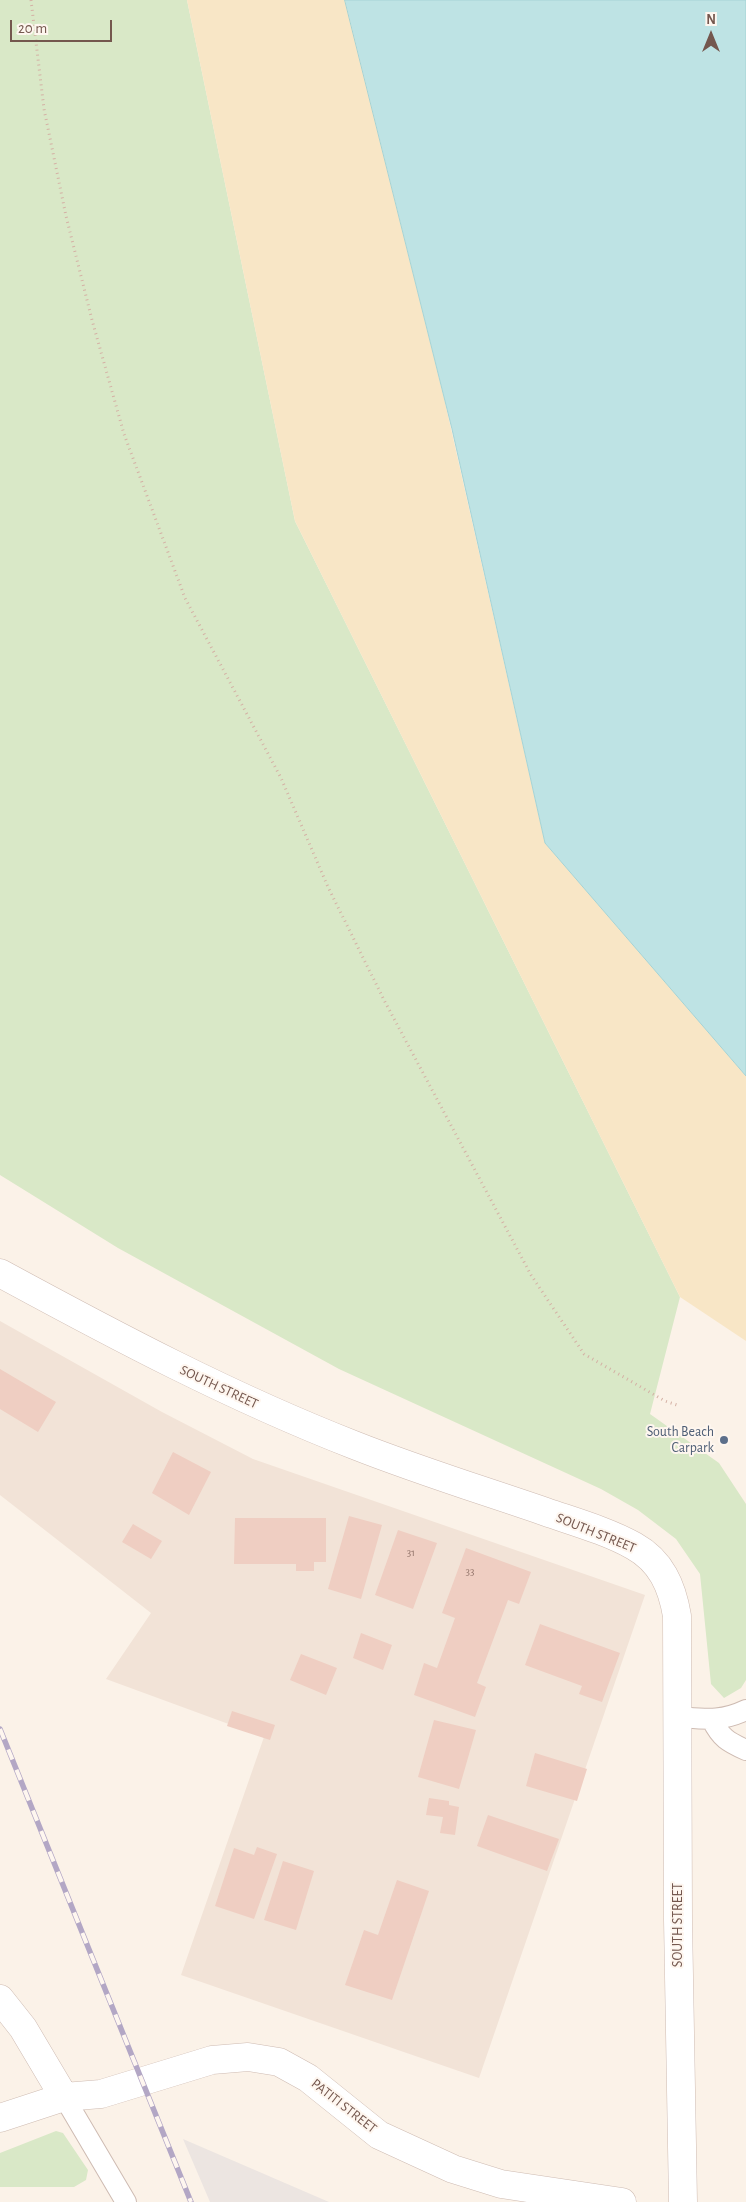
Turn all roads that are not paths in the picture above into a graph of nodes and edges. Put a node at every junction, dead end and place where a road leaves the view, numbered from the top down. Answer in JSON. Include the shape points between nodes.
{"nodes":[{"id":1,"x":0,"y":1273,"type":"edge"},
{"id":2,"x":746,"y":1710,"type":"edge"},
{"id":3,"x":679,"y":1717,"type":"junction"},
{"id":4,"x":712,"y":1720,"type":"junction"},
{"id":5,"x":746,"y":1750,"type":"edge"},
{"id":6,"x":0,"y":1999,"type":"edge"},
{"id":7,"x":64,"y":2097,"type":"junction"},
{"id":8,"x":0,"y":2118,"type":"edge"},
{"id":9,"x":126,"y":2202,"type":"edge"},
{"id":10,"x":622,"y":2202,"type":"edge"},
{"id":11,"x":683,"y":2202,"type":"edge"}],
"edges":[{"from":1,"to":3,"type":"street","name":"SOUTH STREET","via":[[252,1404],[356,1446],[634,1546],[652,1559],[674,1594]]},
{"from":2,"to":4,"type":"lane"},
{"from":3,"to":4,"type":"lane"},
{"from":3,"to":11,"type":"street","name":"SOUTH STREET","via":[[678,1920]]},
{"from":4,"to":5,"type":"lane","via":[[719,1734]]},
{"from":6,"to":7,"type":"street","via":[[23,2028]]},
{"from":7,"to":8,"type":"street","name":"PATITI STREET"},
{"from":7,"to":9,"type":"lane"},
{"from":7,"to":10,"type":"street","name":"PATITI STREET","via":[[101,2094],[212,2060],[248,2057],[279,2062],[308,2078],[379,2135],[453,2169],[501,2184]]}]}
